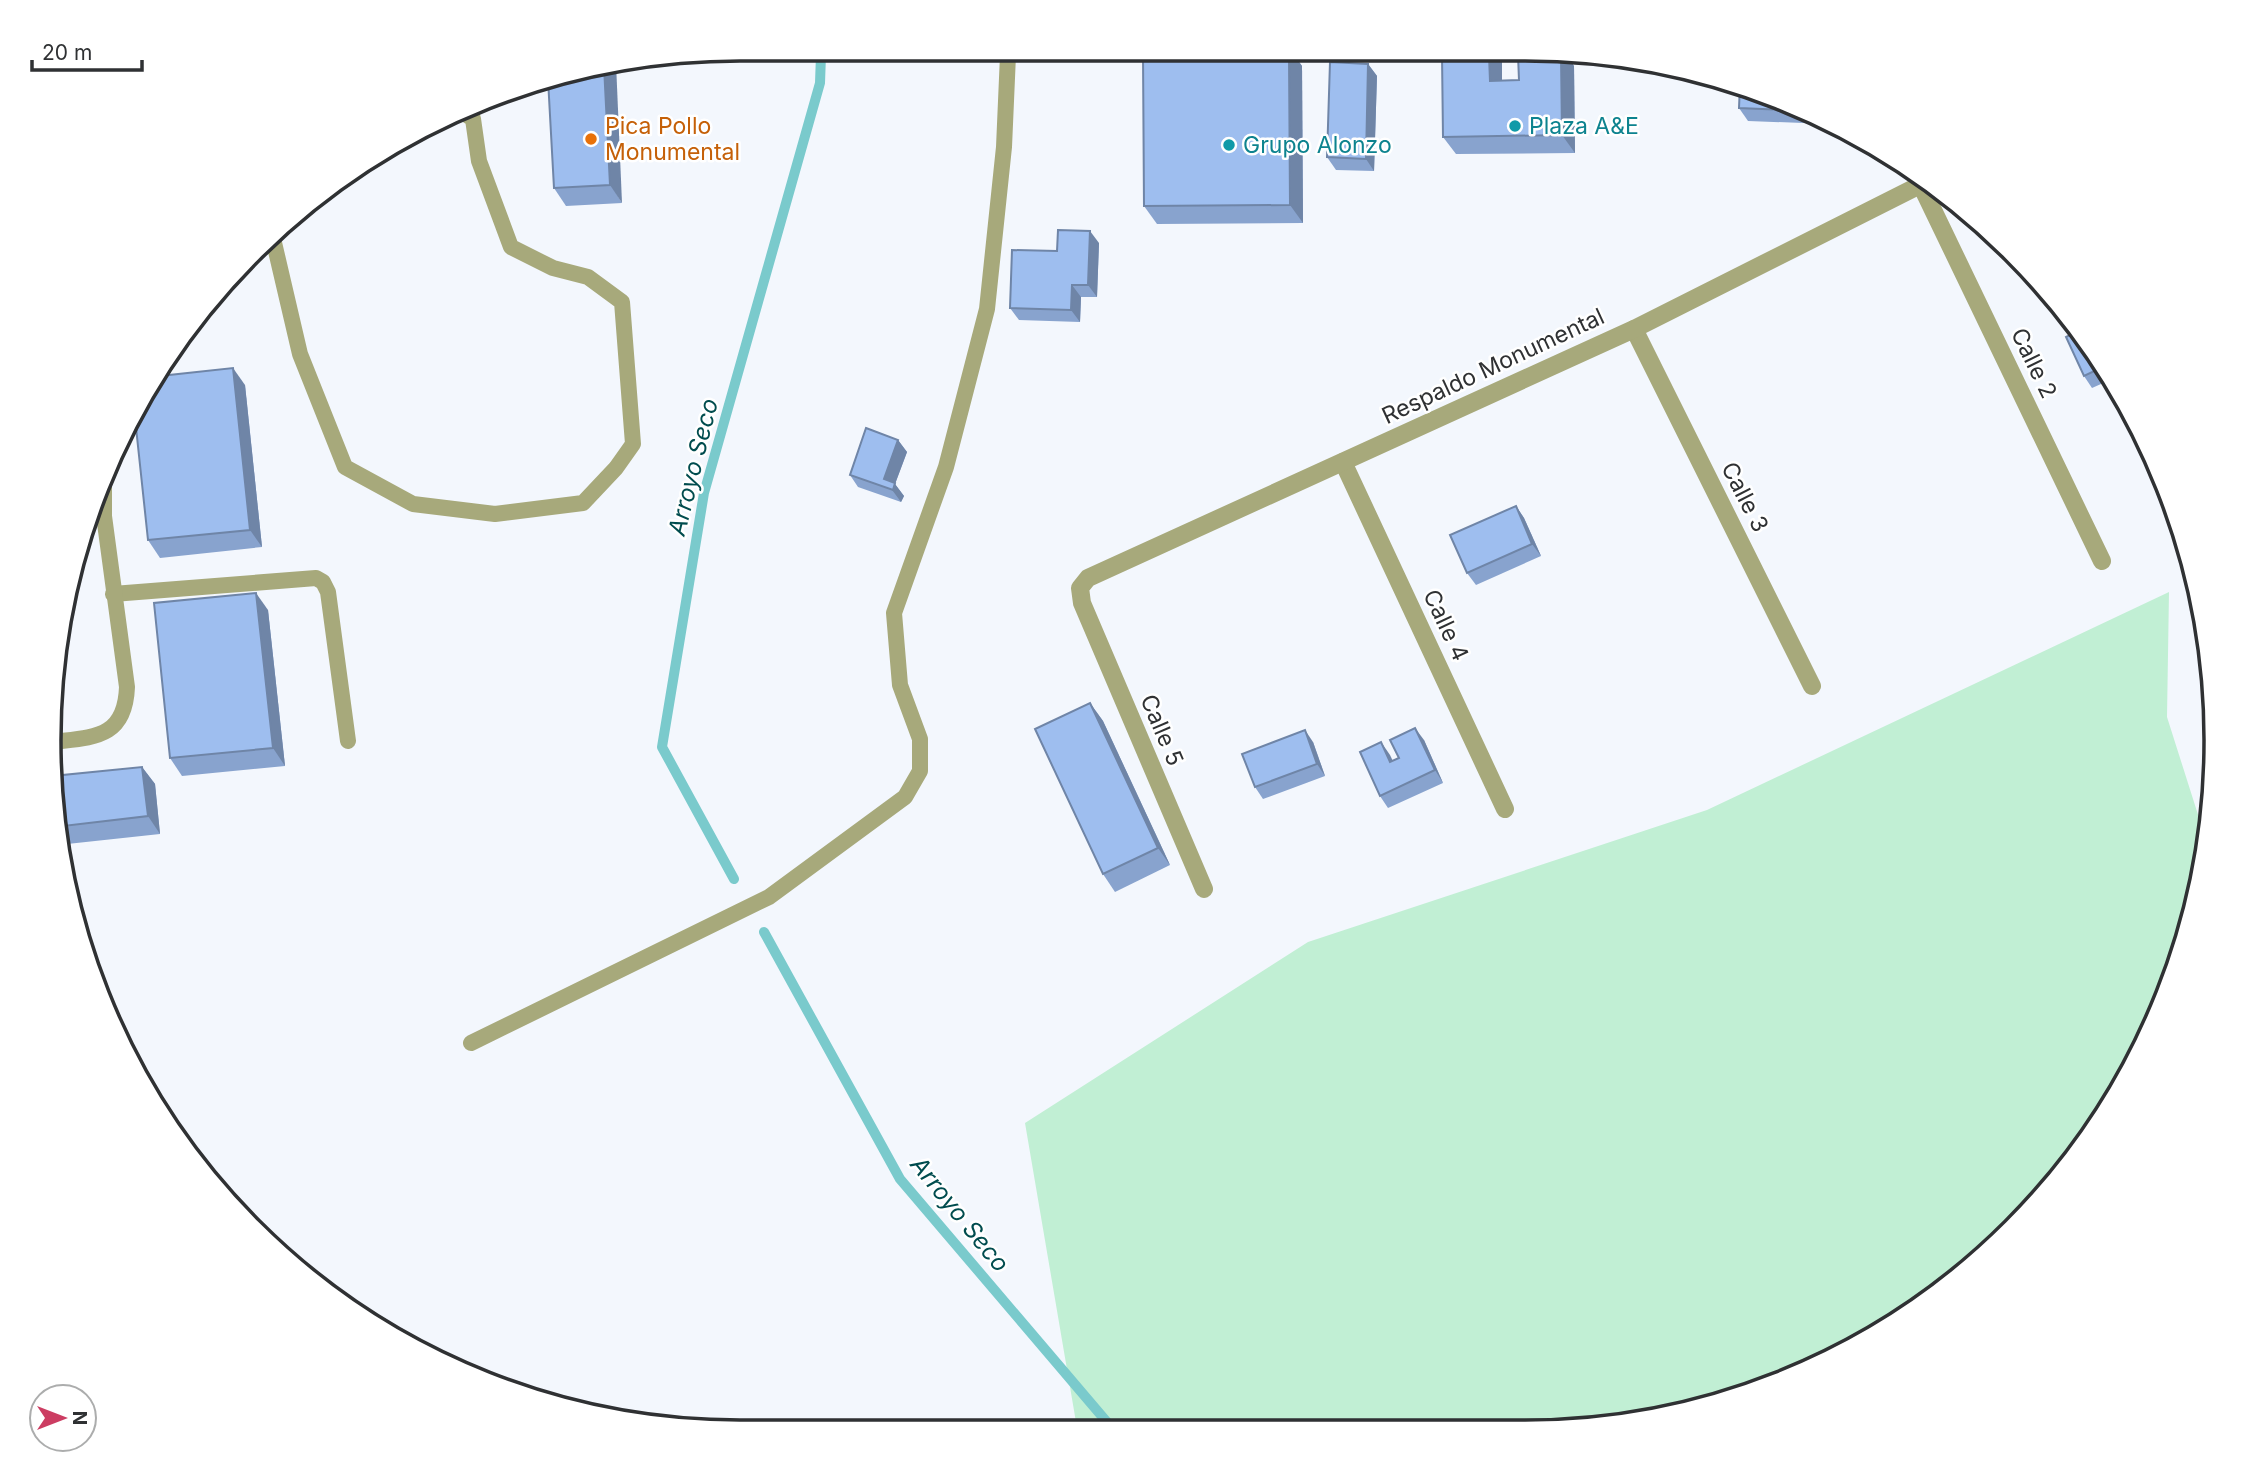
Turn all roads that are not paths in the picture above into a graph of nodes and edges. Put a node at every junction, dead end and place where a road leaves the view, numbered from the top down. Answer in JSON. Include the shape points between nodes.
{"nodes":[{"id":1,"x":1007,"y":61,"type":"edge"},
{"id":2,"x":471,"y":118,"type":"edge"},
{"id":3,"x":1917,"y":187,"type":"edge"},
{"id":4,"x":1928,"y":195,"type":"edge"},
{"id":5,"x":275,"y":246,"type":"edge"},
{"id":6,"x":1633,"y":329,"type":"junction"},
{"id":7,"x":1343,"y":462,"type":"junction"},
{"id":8,"x":104,"y":504,"type":"edge"},
{"id":9,"x":2102,"y":562,"type":"dead end"},
{"id":10,"x":1080,"y":588,"type":"joint"},
{"id":11,"x":113,"y":594,"type":"junction"},
{"id":12,"x":1812,"y":686,"type":"dead end"},
{"id":13,"x":61,"y":741,"type":"edge"},
{"id":14,"x":348,"y":741,"type":"dead end"},
{"id":15,"x":1504,"y":809,"type":"dead end"},
{"id":16,"x":1204,"y":889,"type":"dead end"},
{"id":17,"x":471,"y":1043,"type":"dead end"}],
"edges":[{"from":1,"to":17,"type":"lane","via":[[1004,147],[987,309],[946,467],[894,613],[900,685],[919,739],[919,771],[905,797],[769,897]]},
{"from":2,"to":5,"type":"lane","via":[[479,161],[511,247],[553,268],[588,277],[622,302],[633,444],[583,503],[495,514],[413,504],[345,467],[300,354]]},
{"from":3,"to":6,"type":"street","name":"Respaldo Monumental"},
{"from":4,"to":9,"type":"street","name":"Calle 2"},
{"from":6,"to":7,"type":"street","name":"Respaldo Monumental"},
{"from":6,"to":12,"type":"street","name":"Calle 3"},
{"from":7,"to":10,"type":"street","name":"Respaldo Monumental","via":[[1088,578]]},
{"from":7,"to":15,"type":"street","name":"Calle 4"},
{"from":8,"to":11,"type":"lane"},
{"from":10,"to":16,"type":"street","name":"Calle 5","via":[[1082,603]]},
{"from":11,"to":13,"type":"lane","via":[[126,703],[110,729],[96,737]]},
{"from":11,"to":14,"type":"lane","via":[[316,578],[328,592]]}]}
